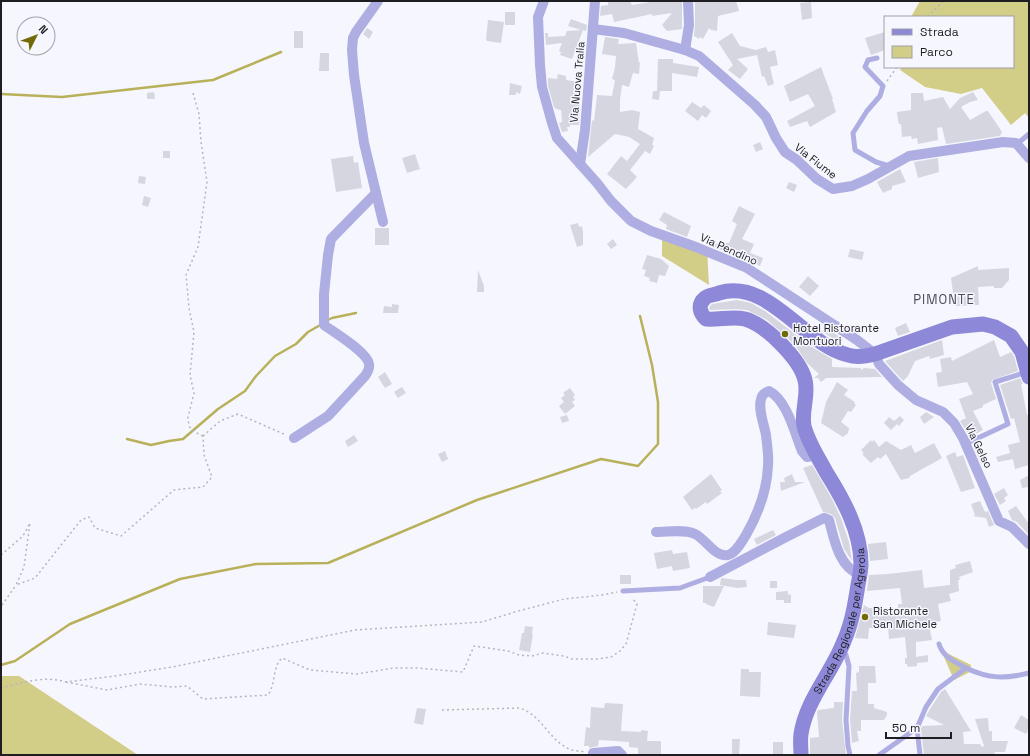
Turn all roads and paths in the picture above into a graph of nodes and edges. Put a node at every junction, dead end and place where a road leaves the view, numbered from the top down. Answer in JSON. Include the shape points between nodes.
{"nodes":[{"id":1,"x":378,"y":1,"type":"edge"},
{"id":2,"x":544,"y":1,"type":"edge"},
{"id":3,"x":595,"y":1,"type":"edge"},
{"id":4,"x":688,"y":1,"type":"edge"},
{"id":5,"x":943,"y":1,"type":"edge"},
{"id":6,"x":929,"y":16,"type":"edge"},
{"id":7,"x":594,"y":29,"type":"junction"},
{"id":8,"x":685,"y":50,"type":"junction"},
{"id":9,"x":877,"y":58,"type":"dead end"},
{"id":10,"x":896,"y":68,"type":"edge"},
{"id":11,"x":883,"y":86,"type":"junction"},
{"id":12,"x":193,"y":93,"type":"dead end"},
{"id":13,"x":1029,"y":134,"type":"edge"},
{"id":14,"x":1017,"y":144,"type":"junction"},
{"id":15,"x":1029,"y":158,"type":"edge"},
{"id":16,"x":580,"y":164,"type":"junction"},
{"id":17,"x":890,"y":166,"type":"junction"},
{"id":18,"x":376,"y":193,"type":"junction"},
{"id":19,"x":383,"y":222,"type":"dead end"},
{"id":20,"x":875,"y":354,"type":"junction"},
{"id":21,"x":1028,"y":375,"type":"edge"},
{"id":22,"x":203,"y":436,"type":"junction"},
{"id":23,"x":294,"y":438,"type":"joint"},
{"id":24,"x":966,"y":444,"type":"junction"},
{"id":25,"x":817,"y":455,"type":"junction"},
{"id":26,"x":656,"y":532,"type":"dead end"},
{"id":27,"x":1029,"y":544,"type":"edge"},
{"id":28,"x":1,"y":555,"type":"edge"},
{"id":29,"x":859,"y":574,"type":"junction"},
{"id":30,"x":710,"y":578,"type":"joint"},
{"id":31,"x":16,"y":585,"type":"junction"},
{"id":32,"x":623,"y":591,"type":"junction"},
{"id":33,"x":1,"y":610,"type":"edge"},
{"id":34,"x":939,"y":644,"type":"dead end"},
{"id":35,"x":840,"y":650,"type":"junction"},
{"id":36,"x":966,"y":668,"type":"junction"},
{"id":37,"x":1029,"y":673,"type":"edge"},
{"id":38,"x":66,"y":682,"type":"junction"},
{"id":39,"x":1,"y":688,"type":"edge"},
{"id":40,"x":442,"y":710,"type":"dead end"},
{"id":41,"x":917,"y":728,"type":"junction"},
{"id":42,"x":593,"y":753,"type":"joint"},
{"id":43,"x":622,"y":755,"type":"edge"},
{"id":44,"x":801,"y":755,"type":"edge"},
{"id":45,"x":850,"y":755,"type":"edge"},
{"id":46,"x":879,"y":755,"type":"edge"},
{"id":47,"x":920,"y":755,"type":"edge"}],
"edges":[{"from":1,"to":18,"type":"street","via":[[356,32],[352,50],[364,142]]},
{"from":2,"to":16,"type":"street","name":"Via Pendino","via":[[538,17],[542,87],[557,138]]},
{"from":3,"to":7,"type":"street","name":"Via Nuova Tralia"},
{"from":4,"to":8,"type":"street","via":[[689,25]]},
{"from":5,"to":6,"type":"path"},
{"from":7,"to":8,"type":"street","name":"Via Fiume","via":[[624,33]]},
{"from":7,"to":16,"type":"street","name":"Via Nuova Tralia"},
{"from":8,"to":17,"type":"street","name":"Via Fiume","via":[[699,56],[755,105],[766,117],[785,152],[833,189],[852,186]]},
{"from":9,"to":11,"type":"lane","via":[[868,60],[865,67]]},
{"from":10,"to":11,"type":"path"},
{"from":11,"to":17,"type":"lane","via":[[880,96],[866,111],[853,133],[855,150],[876,162]]},
{"from":12,"to":22,"type":"path","via":[[199,114],[207,182],[198,247],[186,274],[194,332],[190,375],[194,394],[188,417],[189,426]]},
{"from":13,"to":14,"type":"lane"},
{"from":14,"to":15,"type":"street"},
{"from":14,"to":17,"type":"street","name":"Via Fiume","via":[[1003,142],[909,156]]},
{"from":16,"to":20,"type":"street","name":"Via Pendino","via":[[611,201],[632,221],[651,231],[748,268]]},
{"from":18,"to":19,"type":"street"},
{"from":18,"to":23,"type":"street","via":[[331,239],[324,294],[324,325],[363,354],[369,363],[369,369],[328,416]]},
{"from":20,"to":21,"type":"main road","name":"Strada Regionale per Agerola","via":[[952,327],[983,324],[1011,336],[1022,352]]},
{"from":20,"to":24,"type":"street","name":"Via Gelso","via":[[879,364],[898,385],[916,400],[943,412],[954,423]]},
{"from":20,"to":25,"type":"main road","name":"Strada Regionale per Agerola","via":[[862,357],[847,355],[825,345],[760,297],[745,292],[727,291],[706,297],[700,303],[701,314],[706,319],[745,319],[757,324],[796,362],[806,382],[804,424]]},
{"from":21,"to":24,"type":"lane","via":[[995,382],[1008,424]]},
{"from":22,"to":23,"type":"path","via":[[220,421],[238,414]]},
{"from":22,"to":31,"type":"path","via":[[204,455],[212,477],[202,487],[174,490],[121,536],[95,528],[89,517],[81,520],[35,578]]},
{"from":24,"to":27,"type":"street","name":"Via Gelso","via":[[999,521],[1012,527]]},
{"from":25,"to":26,"type":"street","via":[[807,457],[802,451],[782,401],[776,394],[769,391],[764,393],[761,407],[768,465],[765,489],[750,528],[736,550],[725,555],[717,553],[696,534]]},
{"from":25,"to":29,"type":"main road","name":"Strada Regionale per Agerola","via":[[839,493],[852,523],[858,540],[861,564]]},
{"from":28,"to":31,"type":"path","via":[[24,536],[30,522],[24,567]]},
{"from":29,"to":30,"type":"street","via":[[843,560],[829,520],[824,518]]},
{"from":29,"to":35,"type":"main road","name":"Strada Regionale per Agerola","via":[[853,614]]},
{"from":30,"to":32,"type":"lane","via":[[680,588]]},
{"from":31,"to":33,"type":"path"},
{"from":32,"to":38,"type":"path","via":[[564,599],[482,622],[355,630],[172,667]]},
{"from":32,"to":38,"type":"path","via":[[634,598],[637,604],[626,644],[610,657],[572,659],[543,653],[532,656],[519,655],[474,646],[463,672],[394,668],[357,674],[310,670],[282,658],[278,662],[272,690],[268,695],[202,699],[187,686],[140,684],[107,690]]},
{"from":34,"to":36,"type":"lane","via":[[947,657]]},
{"from":35,"to":44,"type":"main road","name":"Strada Regionale per Agerola","via":[[806,713],[800,734]]},
{"from":35,"to":45,"type":"lane","via":[[846,655],[848,666],[846,720]]},
{"from":36,"to":37,"type":"lane","via":[[992,678]]},
{"from":36,"to":41,"type":"lane","via":[[938,689],[926,707]]},
{"from":38,"to":39,"type":"path","via":[[38,680]]},
{"from":40,"to":42,"type":"path","via":[[527,710],[564,746]]},
{"from":41,"to":46,"type":"lane"},
{"from":41,"to":47,"type":"lane"},
{"from":42,"to":43,"type":"street","via":[[618,751]]}]}
